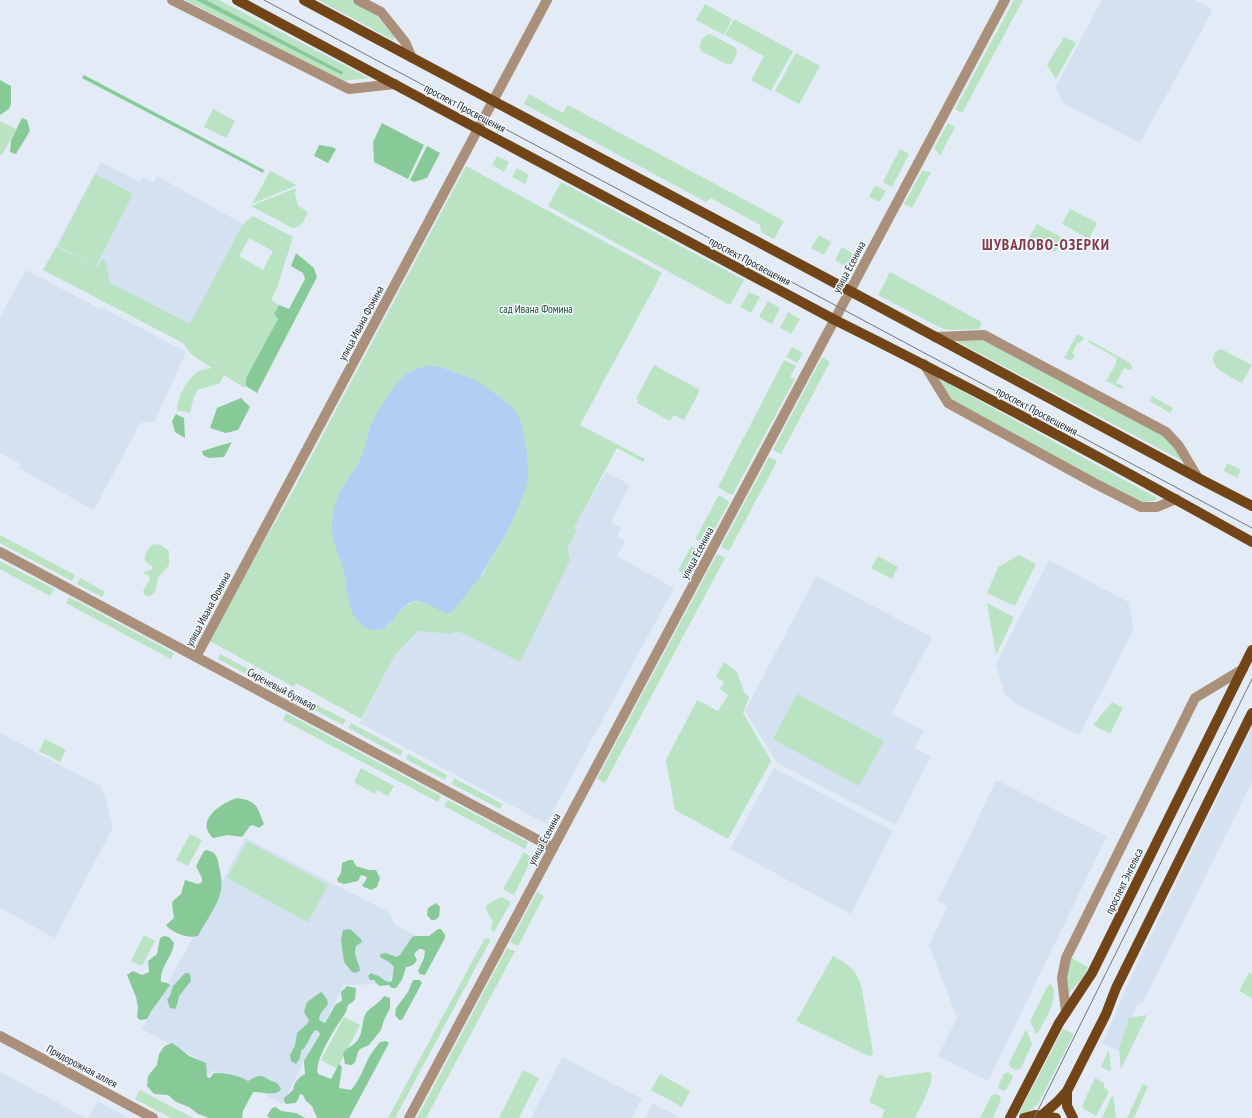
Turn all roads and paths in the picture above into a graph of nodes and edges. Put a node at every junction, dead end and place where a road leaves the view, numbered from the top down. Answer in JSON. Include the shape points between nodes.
{"nodes":[{"id":1,"x":172,"y":0,"type":"edge"},
{"id":2,"x":237,"y":0,"type":"edge"},
{"id":3,"x":304,"y":0,"type":"edge"},
{"id":4,"x":358,"y":0,"type":"edge"},
{"id":5,"x":547,"y":0,"type":"edge"},
{"id":6,"x":1006,"y":0,"type":"edge"},
{"id":7,"x":412,"y":58,"type":"junction"},
{"id":8,"x":395,"y":84,"type":"junction"},
{"id":9,"x":493,"y":101,"type":"junction"},
{"id":10,"x":478,"y":129,"type":"junction"},
{"id":11,"x":850,"y":291,"type":"junction"},
{"id":12,"x":835,"y":320,"type":"junction"},
{"id":13,"x":935,"y":337,"type":"junction"},
{"id":14,"x":924,"y":364,"type":"junction"},
{"id":15,"x":1198,"y":478,"type":"junction"},
{"id":16,"x":1176,"y":499,"type":"junction"},
{"id":17,"x":1252,"y":506,"type":"edge"},
{"id":18,"x":1252,"y":542,"type":"edge"},
{"id":19,"x":0,"y":552,"type":"edge"},
{"id":20,"x":1252,"y":650,"type":"edge"},
{"id":21,"x":196,"y":657,"type":"junction"},
{"id":22,"x":1243,"y":669,"type":"junction"},
{"id":23,"x":1252,"y":713,"type":"edge"},
{"id":24,"x":553,"y":848,"type":"junction"},
{"id":25,"x":1066,"y":1012,"type":"junction"},
{"id":26,"x":0,"y":1036,"type":"edge"},
{"id":27,"x":1067,"y":1091,"type":"junction"},
{"id":28,"x":1041,"y":1116,"type":"junction"},
{"id":29,"x":153,"y":1118,"type":"edge"},
{"id":30,"x":409,"y":1118,"type":"edge"},
{"id":31,"x":1010,"y":1118,"type":"edge"},
{"id":32,"x":1024,"y":1118,"type":"edge"},
{"id":33,"x":1056,"y":1118,"type":"edge"},
{"id":34,"x":1073,"y":1118,"type":"edge"}],
"edges":[{"from":1,"to":8,"type":"street","via":[[349,89]]},
{"from":2,"to":8,"type":"main road","name":"проспект Просвещения"},
{"from":3,"to":7,"type":"main road","name":"проспект Просвещения"},
{"from":4,"to":7,"type":"street","via":[[381,12],[405,42]]},
{"from":5,"to":9,"type":"street","name":"улица Ивана Фомина"},
{"from":6,"to":11,"type":"street","name":"улица Есенина"},
{"from":7,"to":9,"type":"main road","name":"проспект Просвещения"},
{"from":8,"to":10,"type":"main road","name":"проспект Просвещения"},
{"from":9,"to":10,"type":"street","name":"улица Ивана Фомина"},
{"from":9,"to":11,"type":"main road","name":"проспект Просвещения"},
{"from":10,"to":12,"type":"main road","name":"проспект Просвещения"},
{"from":10,"to":21,"type":"street","name":"улица Ивана Фомина"},
{"from":11,"to":12,"type":"street","name":"улица Есенина"},
{"from":11,"to":13,"type":"main road","name":"проспект Просвещения"},
{"from":12,"to":14,"type":"main road","name":"проспект Просвещения"},
{"from":12,"to":24,"type":"street","name":"улица Есенина"},
{"from":13,"to":15,"type":"main road","name":"проспект Просвещения"},
{"from":13,"to":15,"type":"street","via":[[984,335],[1166,432]]},
{"from":14,"to":16,"type":"main road","name":"проспект Просвещения"},
{"from":14,"to":16,"type":"street","via":[[948,403],[1094,483],[1141,507],[1157,507]]},
{"from":15,"to":17,"type":"main road","name":"проспект Просвещения"},
{"from":16,"to":18,"type":"main road","name":"проспект Просвещения"},
{"from":19,"to":21,"type":"street","name":"Сиреневый бульвар"},
{"from":20,"to":22,"type":"main road","name":"проспект Энгельса"},
{"from":21,"to":24,"type":"street","name":"Сиреневый бульвар"},
{"from":22,"to":25,"type":"main road","name":"проспект Энгельса","via":[[1092,973]]},
{"from":22,"to":25,"type":"street","via":[[1195,698],[1066,958],[1062,978]]},
{"from":23,"to":27,"type":"main road"},
{"from":24,"to":30,"type":"street","name":"улица Есенина"},
{"from":25,"to":31,"type":"main road","name":"проспект Энгельса"},
{"from":26,"to":29,"type":"street","name":"Придорожная аллея"},
{"from":27,"to":28,"type":"main road"},
{"from":27,"to":34,"type":"main road","via":[[1067,1106]]},
{"from":28,"to":32,"type":"main road"},
{"from":28,"to":33,"type":"main road"}]}
